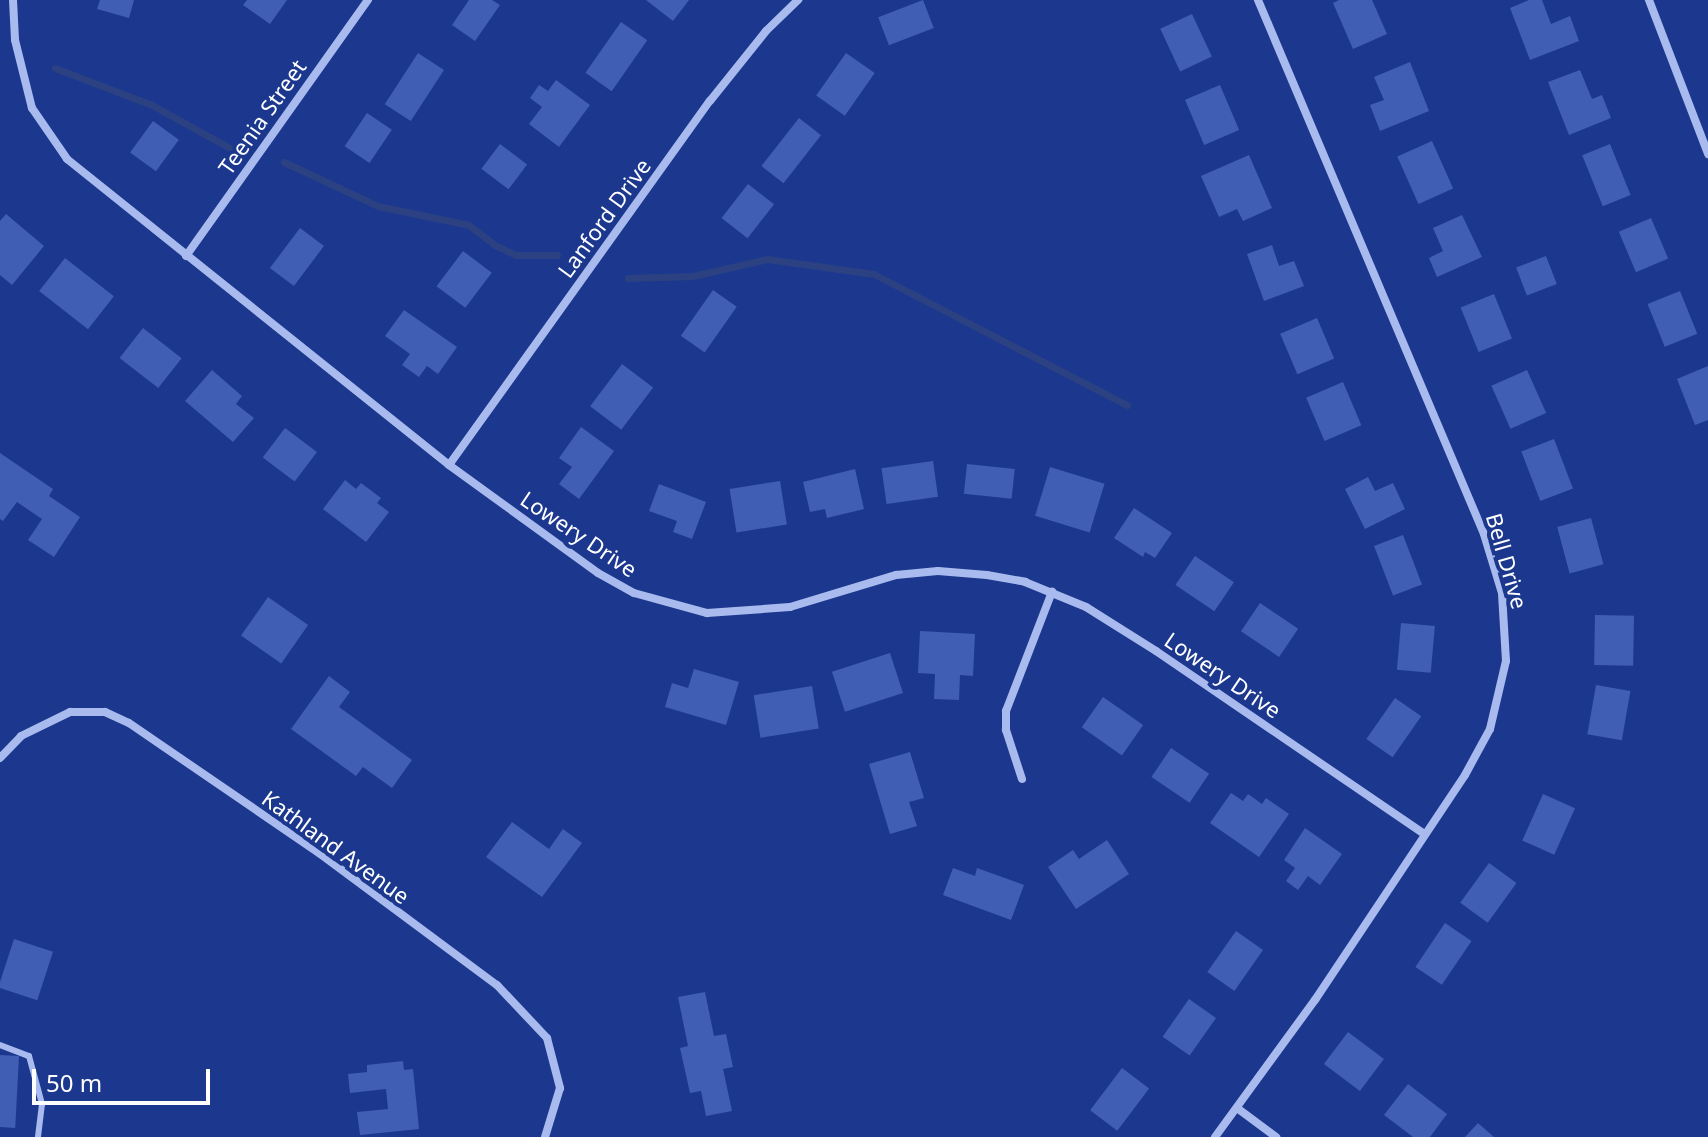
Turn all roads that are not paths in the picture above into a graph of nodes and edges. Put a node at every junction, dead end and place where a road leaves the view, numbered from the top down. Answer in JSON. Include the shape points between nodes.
{"nodes":[{"id":1,"x":13,"y":0,"type":"edge"},
{"id":2,"x":368,"y":0,"type":"edge"},
{"id":3,"x":798,"y":0,"type":"edge"},
{"id":4,"x":1258,"y":0,"type":"edge"},
{"id":5,"x":1649,"y":0,"type":"edge"},
{"id":6,"x":1708,"y":154,"type":"edge"},
{"id":7,"x":186,"y":256,"type":"junction"},
{"id":8,"x":449,"y":465,"type":"junction"},
{"id":9,"x":1052,"y":592,"type":"junction"},
{"id":10,"x":0,"y":758,"type":"edge"},
{"id":11,"x":1022,"y":779,"type":"dead end"},
{"id":12,"x":1424,"y":834,"type":"junction"},
{"id":13,"x":0,"y":1045,"type":"edge"},
{"id":14,"x":1237,"y":1108,"type":"junction"},
{"id":15,"x":38,"y":1137,"type":"edge"},
{"id":16,"x":545,"y":1137,"type":"edge"},
{"id":17,"x":1215,"y":1137,"type":"edge"},
{"id":18,"x":1276,"y":1137,"type":"edge"}],
"edges":[{"from":1,"to":7,"type":"street","name":"Lowery Drive","via":[[22,74],[48,136],[67,159]]},
{"from":2,"to":7,"type":"street","name":"Teenia Street"},
{"from":3,"to":8,"type":"street","name":"Lanford Drive","via":[[710,101]]},
{"from":4,"to":12,"type":"street","name":"Bell Drive","via":[[1484,534],[1502,593],[1506,661],[1490,729]]},
{"from":5,"to":6,"type":"street"},
{"from":7,"to":8,"type":"street","name":"Lowery Drive"},
{"from":8,"to":9,"type":"street","name":"Lowery Drive","via":[[598,573],[668,605],[707,613],[753,612],[790,607],[896,575],[938,571],[987,575]]},
{"from":9,"to":11,"type":"street","via":[[1006,711],[1006,730]]},
{"from":9,"to":12,"type":"street","name":"Lowery Drive","via":[[1156,651]]},
{"from":10,"to":16,"type":"street","name":"Kathland Avenue","via":[[21,736],[70,712],[105,712],[129,723],[319,853],[497,985],[547,1038],[560,1088]]},
{"from":12,"to":14,"type":"street","name":"Bell Drive"},
{"from":13,"to":15,"type":"lane","via":[[29,1056],[42,1104]]},
{"from":14,"to":17,"type":"street","name":"Bell Drive"},
{"from":14,"to":18,"type":"street"}]}
